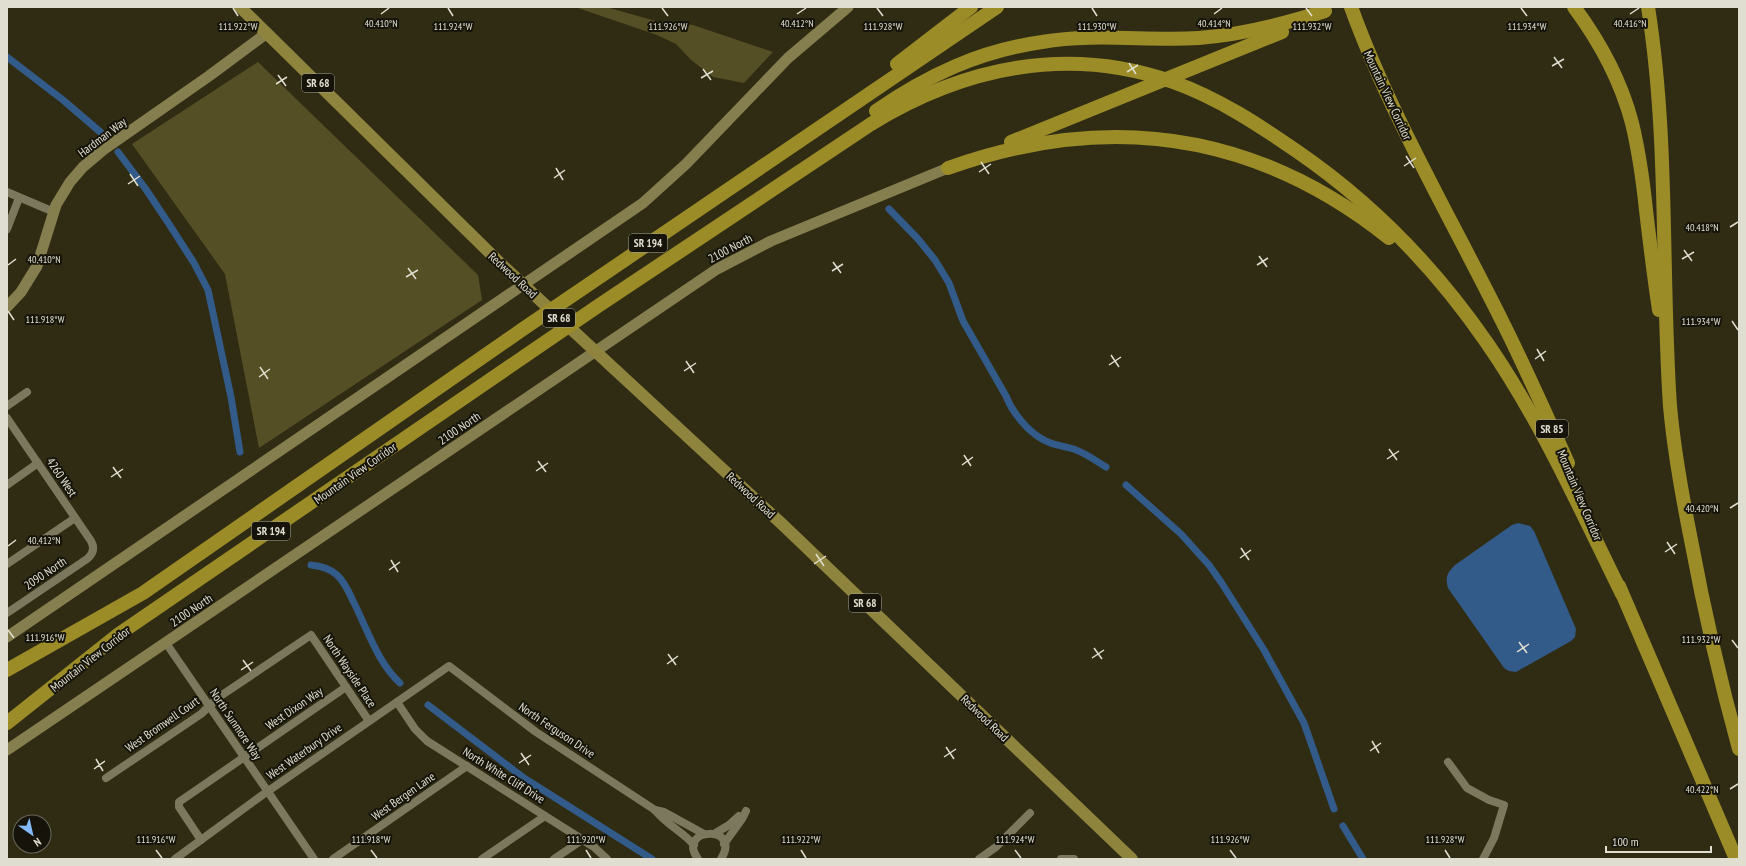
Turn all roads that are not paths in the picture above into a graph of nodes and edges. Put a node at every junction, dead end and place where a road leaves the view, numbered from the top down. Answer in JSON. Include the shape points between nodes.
{"nodes":[{"id":1,"x":240,"y":7,"type":"edge"},
{"id":2,"x":848,"y":7,"type":"edge"},
{"id":3,"x":971,"y":7,"type":"edge"},
{"id":4,"x":997,"y":7,"type":"edge"},
{"id":5,"x":1351,"y":7,"type":"edge"},
{"id":6,"x":1574,"y":7,"type":"edge"},
{"id":7,"x":1648,"y":7,"type":"edge"},
{"id":8,"x":1329,"y":9,"type":"edge"},
{"id":9,"x":267,"y":33,"type":"junction"},
{"id":10,"x":948,"y":168,"type":"junction"},
{"id":11,"x":7,"y":192,"type":"edge"},
{"id":12,"x":19,"y":198,"type":"junction"},
{"id":13,"x":715,"y":198,"type":"junction"},
{"id":14,"x":54,"y":212,"type":"junction"},
{"id":15,"x":7,"y":229,"type":"edge"},
{"id":16,"x":708,"y":231,"type":"junction"},
{"id":17,"x":523,"y":284,"type":"junction"},
{"id":18,"x":7,"y":307,"type":"edge"},
{"id":19,"x":1471,"y":320,"type":"junction"},
{"id":20,"x":595,"y":352,"type":"junction"},
{"id":21,"x":28,"y":392,"type":"dead end"},
{"id":22,"x":7,"y":406,"type":"edge"},
{"id":23,"x":1670,"y":406,"type":"junction"},
{"id":24,"x":7,"y":418,"type":"edge"},
{"id":25,"x":38,"y":463,"type":"junction"},
{"id":26,"x":7,"y":485,"type":"edge"},
{"id":27,"x":75,"y":518,"type":"junction"},
{"id":28,"x":93,"y":551,"type":"joint"},
{"id":29,"x":7,"y":564,"type":"edge"},
{"id":30,"x":1622,"y":594,"type":"junction"},
{"id":31,"x":7,"y":613,"type":"edge"},
{"id":32,"x":311,"y":635,"type":"joint"},
{"id":33,"x":7,"y":637,"type":"edge"},
{"id":34,"x":166,"y":643,"type":"junction"},
{"id":35,"x":450,"y":666,"type":"joint"},
{"id":36,"x":7,"y":670,"type":"edge"},
{"id":37,"x":346,"y":687,"type":"junction"},
{"id":38,"x":397,"y":702,"type":"junction"},
{"id":39,"x":209,"y":706,"type":"junction"},
{"id":40,"x":369,"y":721,"type":"junction"},
{"id":41,"x":7,"y":722,"type":"edge"},
{"id":42,"x":1739,"y":749,"type":"edge"},
{"id":43,"x":7,"y":750,"type":"edge"},
{"id":44,"x":244,"y":757,"type":"junction"},
{"id":45,"x":1448,"y":762,"type":"dead end"},
{"id":46,"x":467,"y":766,"type":"junction"},
{"id":47,"x":106,"y":778,"type":"dead end"},
{"id":48,"x":268,"y":791,"type":"junction"},
{"id":49,"x":655,"y":810,"type":"junction"},
{"id":50,"x":1030,"y":813,"type":"dead end"},
{"id":51,"x":545,"y":816,"type":"junction"},
{"id":52,"x":704,"y":834,"type":"junction"},
{"id":53,"x":714,"y":834,"type":"junction"},
{"id":54,"x":201,"y":840,"type":"junction"},
{"id":55,"x":582,"y":840,"type":"junction"},
{"id":56,"x":724,"y":844,"type":"junction"},
{"id":57,"x":694,"y":854,"type":"edge"},
{"id":58,"x":724,"y":857,"type":"edge"},
{"id":59,"x":485,"y":858,"type":"edge"},
{"id":60,"x":175,"y":859,"type":"edge"},
{"id":61,"x":314,"y":859,"type":"edge"},
{"id":62,"x":333,"y":859,"type":"edge"},
{"id":63,"x":554,"y":859,"type":"edge"},
{"id":64,"x":607,"y":859,"type":"edge"},
{"id":65,"x":979,"y":859,"type":"edge"},
{"id":66,"x":1061,"y":859,"type":"edge"},
{"id":67,"x":1074,"y":859,"type":"edge"},
{"id":68,"x":1132,"y":859,"type":"edge"},
{"id":69,"x":1483,"y":859,"type":"edge"},
{"id":70,"x":1736,"y":859,"type":"edge"}],
"edges":[{"from":1,"to":9,"type":"main road","number":"SR 68"},
{"from":2,"to":17,"type":"main road","via":[[788,58],[656,193]]},
{"from":3,"to":13,"type":"highway"},
{"from":4,"to":13,"type":"highway"},
{"from":5,"to":30,"type":"highway","name":"Mountain View Corridor","number":"SR 85","via":[[1396,115],[1527,373]]},
{"from":6,"to":23,"type":"highway","via":[[1598,43],[1613,73],[1626,104],[1636,141]]},
{"from":7,"to":23,"type":"highway","via":[[1659,92]]},
{"from":8,"to":10,"type":"highway","via":[[1283,31]]},
{"from":8,"to":16,"type":"highway","via":[[1284,24],[1231,34],[1186,38],[1062,39],[1005,49],[970,60],[904,91]]},
{"from":9,"to":14,"type":"main road","name":"Hardman Way","via":[[89,162],[67,186]]},
{"from":9,"to":17,"type":"main road","name":"Redwood Road","number":"SR 68"},
{"from":10,"to":19,"type":"highway","via":[[1018,148],[1099,137],[1173,140],[1227,152],[1262,163],[1298,179],[1354,212],[1406,253]]},
{"from":10,"to":20,"type":"main road","name":"2100 North","via":[[736,258]]},
{"from":11,"to":12,"type":"street"},
{"from":12,"to":14,"type":"street"},
{"from":12,"to":15,"type":"street"},
{"from":13,"to":36,"type":"highway","name":"Mountain View Corridor","number":"SR 194","via":[[523,328],[143,593]]},
{"from":14,"to":18,"type":"main road","name":"Hardman Way","via":[[37,266]]},
{"from":16,"to":19,"type":"highway","via":[[871,124],[906,103],[940,88],[975,76],[1012,68],[1065,64],[1108,67],[1145,74],[1189,88],[1299,152],[1343,186],[1399,237],[1436,276]]},
{"from":16,"to":41,"type":"highway","name":"Mountain View Corridor","number":"SR 194","via":[[119,634]]},
{"from":17,"to":20,"type":"main road","name":"Redwood Road","number":"SR 68"},
{"from":17,"to":33,"type":"main road"},
{"from":19,"to":30,"type":"highway","via":[[1529,409]]},
{"from":20,"to":34,"type":"main road","name":"2100 North"},
{"from":20,"to":68,"type":"main road","name":"Redwood Road","number":"SR 68","via":[[784,525]]},
{"from":21,"to":22,"type":"street"},
{"from":23,"to":42,"type":"highway","via":[[1676,461],[1695,565]]},
{"from":24,"to":25,"type":"street","name":"4260 West"},
{"from":25,"to":26,"type":"street"},
{"from":25,"to":27,"type":"street","name":"4260 West"},
{"from":27,"to":28,"type":"street","name":"4260 West","via":[[92,544]]},
{"from":27,"to":29,"type":"street"},
{"from":28,"to":31,"type":"street","name":"2090 North","via":[[87,559]]},
{"from":30,"to":70,"type":"highway","name":"Mountain View Corridor","number":"SR 85"},
{"from":32,"to":37,"type":"street","name":"North Wayside Place"},
{"from":32,"to":39,"type":"street","name":"West Bromwell Court"},
{"from":34,"to":39,"type":"street","name":"North Sunmore Way"},
{"from":34,"to":43,"type":"main road","name":"2100 North"},
{"from":35,"to":38,"type":"street","name":"West Waterbury Drive"},
{"from":35,"to":49,"type":"street","name":"North Ferguson Drive","via":[[536,732]]},
{"from":37,"to":40,"type":"street","name":"North Wayside Place"},
{"from":37,"to":44,"type":"street","name":"West Dixon Way"},
{"from":38,"to":40,"type":"street","name":"West Waterbury Drive"},
{"from":38,"to":46,"type":"street","name":"North White Cliff Drive","via":[[422,738]]},
{"from":39,"to":44,"type":"street","name":"North Sunmore Way"},
{"from":39,"to":47,"type":"street","name":"West Bromwell Court"},
{"from":40,"to":48,"type":"street","name":"West Waterbury Drive"},
{"from":44,"to":48,"type":"street","name":"North Sunmore Way"},
{"from":44,"to":54,"type":"street","name":"West Dixon Way","via":[[178,805]]},
{"from":45,"to":69,"type":"street","via":[[1467,788],[1504,805],[1494,838]]},
{"from":46,"to":51,"type":"street","name":"North White Cliff Drive"},
{"from":46,"to":62,"type":"street","name":"West Bergen Lane"},
{"from":48,"to":54,"type":"street","name":"West Waterbury Drive"},
{"from":48,"to":61,"type":"street","name":"North Sunmore Way"},
{"from":49,"to":52,"type":"street","name":"North Ferguson Drive","via":[[664,812]]},
{"from":49,"to":57,"type":"street","name":"North Ferguson Drive","via":[[688,839]]},
{"from":50,"to":65,"type":"street","via":[[996,847]]},
{"from":51,"to":55,"type":"street","name":"North White Cliff Drive"},
{"from":51,"to":59,"type":"street"},
{"from":52,"to":53,"type":"street"},
{"from":52,"to":57,"type":"street","via":[[696,840]]},
{"from":53,"to":56,"type":"street"},
{"from":53,"to":56,"type":"street","via":[[746,811]]},
{"from":54,"to":60,"type":"street","name":"West Waterbury Drive"},
{"from":55,"to":63,"type":"street"},
{"from":55,"to":64,"type":"street","name":"North White Cliff Drive"},
{"from":56,"to":58,"type":"street"},
{"from":66,"to":67,"type":"street"}]}
